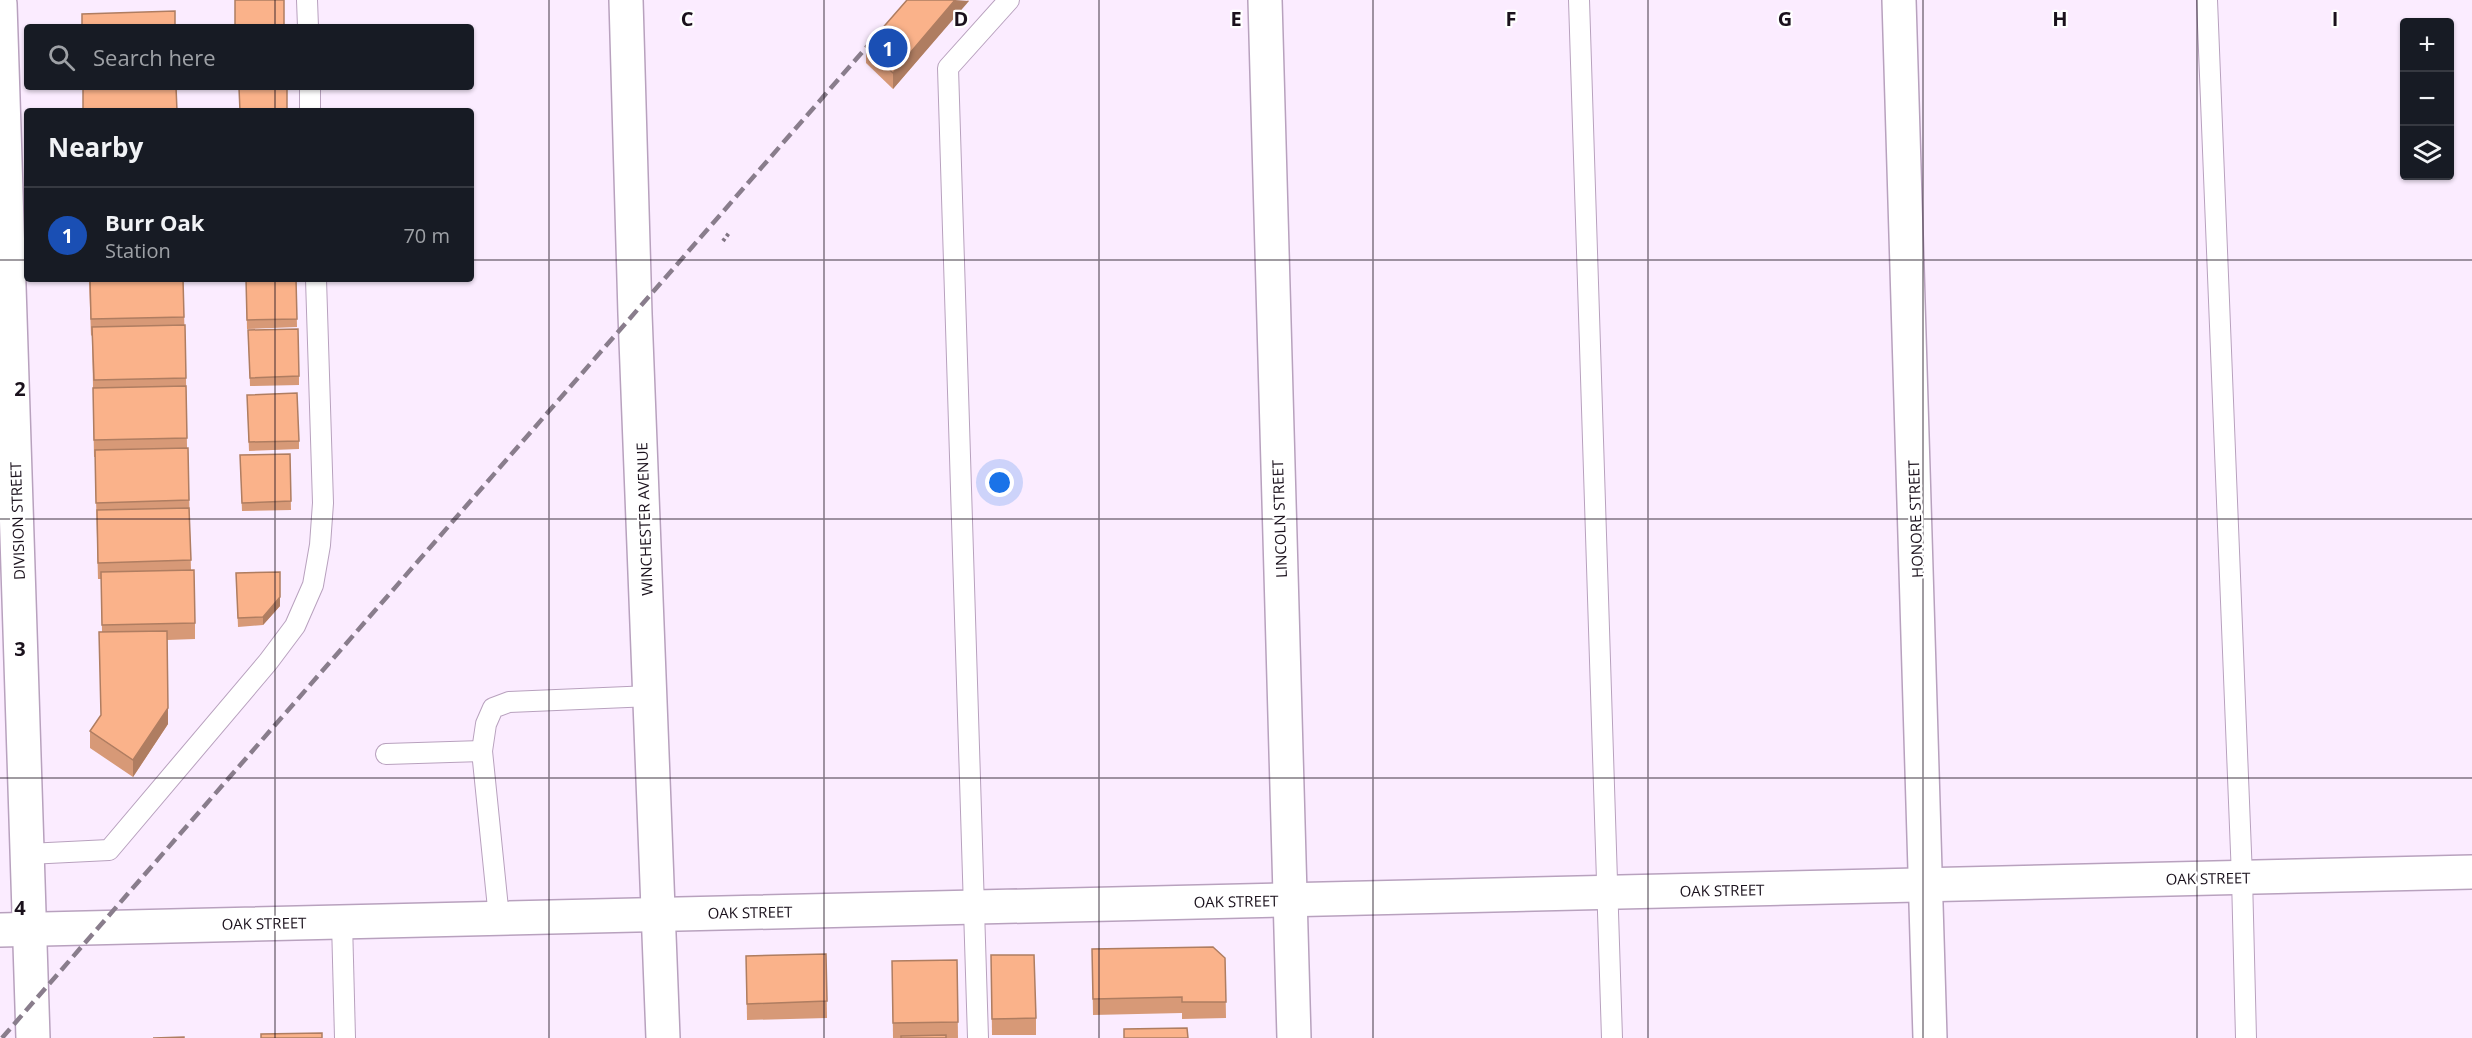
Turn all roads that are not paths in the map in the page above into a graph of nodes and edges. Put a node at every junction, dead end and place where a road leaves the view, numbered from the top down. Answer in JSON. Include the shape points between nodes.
{"nodes":[{"id":1,"x":307,"y":0,"type":"edge"},
{"id":2,"x":626,"y":0,"type":"edge"},
{"id":3,"x":1008,"y":0,"type":"edge"},
{"id":4,"x":1265,"y":0,"type":"edge"},
{"id":5,"x":1579,"y":0,"type":"edge"},
{"id":6,"x":1899,"y":0,"type":"edge"},
{"id":7,"x":2208,"y":0,"type":"edge"},
{"id":8,"x":0,"y":4,"type":"edge"},
{"id":9,"x":308,"y":24,"type":"edge"},
{"id":10,"x":310,"y":90,"type":"edge"},
{"id":11,"x":310,"y":108,"type":"edge"},
{"id":12,"x":316,"y":282,"type":"edge"},
{"id":13,"x":5,"y":314,"type":"edge"},
{"id":14,"x":10,"y":618,"type":"edge"},
{"id":15,"x":651,"y":696,"type":"junction"},
{"id":16,"x":482,"y":751,"type":"junction"},
{"id":17,"x":386,"y":754,"type":"dead end"},
{"id":18,"x":28,"y":854,"type":"junction"},
{"id":19,"x":2472,"y":872,"type":"edge"},
{"id":20,"x":2242,"y":877,"type":"junction"},
{"id":21,"x":1925,"y":885,"type":"junction"},
{"id":22,"x":1608,"y":892,"type":"junction"},
{"id":23,"x":1290,"y":899,"type":"junction"},
{"id":24,"x":974,"y":907,"type":"junction"},
{"id":25,"x":660,"y":914,"type":"junction"},
{"id":26,"x":499,"y":918,"type":"junction"},
{"id":27,"x":342,"y":922,"type":"junction"},
{"id":28,"x":15,"y":929,"type":"edge"},
{"id":29,"x":33,"y":1038,"type":"edge"},
{"id":30,"x":345,"y":1038,"type":"edge"},
{"id":31,"x":663,"y":1038,"type":"edge"},
{"id":32,"x":978,"y":1038,"type":"edge"},
{"id":33,"x":1294,"y":1038,"type":"edge"},
{"id":34,"x":1612,"y":1038,"type":"edge"},
{"id":35,"x":1930,"y":1038,"type":"edge"},
{"id":36,"x":2246,"y":1038,"type":"edge"}],
"edges":[{"from":1,"to":9,"type":"lane"},
{"from":2,"to":15,"type":"street","name":"WINCHESTER AVENUE"},
{"from":3,"to":24,"type":"lane","via":[[948,68]]},
{"from":4,"to":23,"type":"street","name":"LINCOLN STREET"},
{"from":5,"to":22,"type":"lane"},
{"from":6,"to":21,"type":"street","name":"HONORE STREET"},
{"from":7,"to":20,"type":"lane"},
{"from":8,"to":13,"type":"street","name":"DIVISION STREET"},
{"from":10,"to":11,"type":"lane"},
{"from":12,"to":18,"type":"lane","via":[[322,524],[313,585],[295,626],[109,850]]},
{"from":13,"to":14,"type":"street","name":"DIVISION STREET"},
{"from":14,"to":18,"type":"street","name":"DIVISION STREET"},
{"from":15,"to":16,"type":"lane","via":[[509,702],[493,708]]},
{"from":15,"to":25,"type":"street","name":"WINCHESTER AVENUE"},
{"from":16,"to":17,"type":"lane"},
{"from":16,"to":26,"type":"lane"},
{"from":18,"to":28,"type":"street","name":"DIVISION STREET"},
{"from":19,"to":20,"type":"street","name":"OAK STREET"},
{"from":20,"to":21,"type":"street","name":"OAK STREET"},
{"from":20,"to":36,"type":"lane"},
{"from":21,"to":22,"type":"street","name":"OAK STREET"},
{"from":21,"to":35,"type":"street","name":"HONORE STREET"},
{"from":22,"to":23,"type":"street","name":"OAK STREET"},
{"from":22,"to":34,"type":"lane"},
{"from":23,"to":24,"type":"street","name":"OAK STREET"},
{"from":23,"to":33,"type":"street","name":"LINCOLN STREET"},
{"from":24,"to":25,"type":"street","name":"OAK STREET"},
{"from":24,"to":32,"type":"lane"},
{"from":25,"to":26,"type":"street","name":"OAK STREET"},
{"from":25,"to":31,"type":"street","name":"WINCHESTER AVENUE"},
{"from":26,"to":27,"type":"street","name":"OAK STREET"},
{"from":27,"to":28,"type":"street","name":"OAK STREET"},
{"from":27,"to":30,"type":"lane"},
{"from":28,"to":29,"type":"street","name":"DIVISION STREET"}]}
